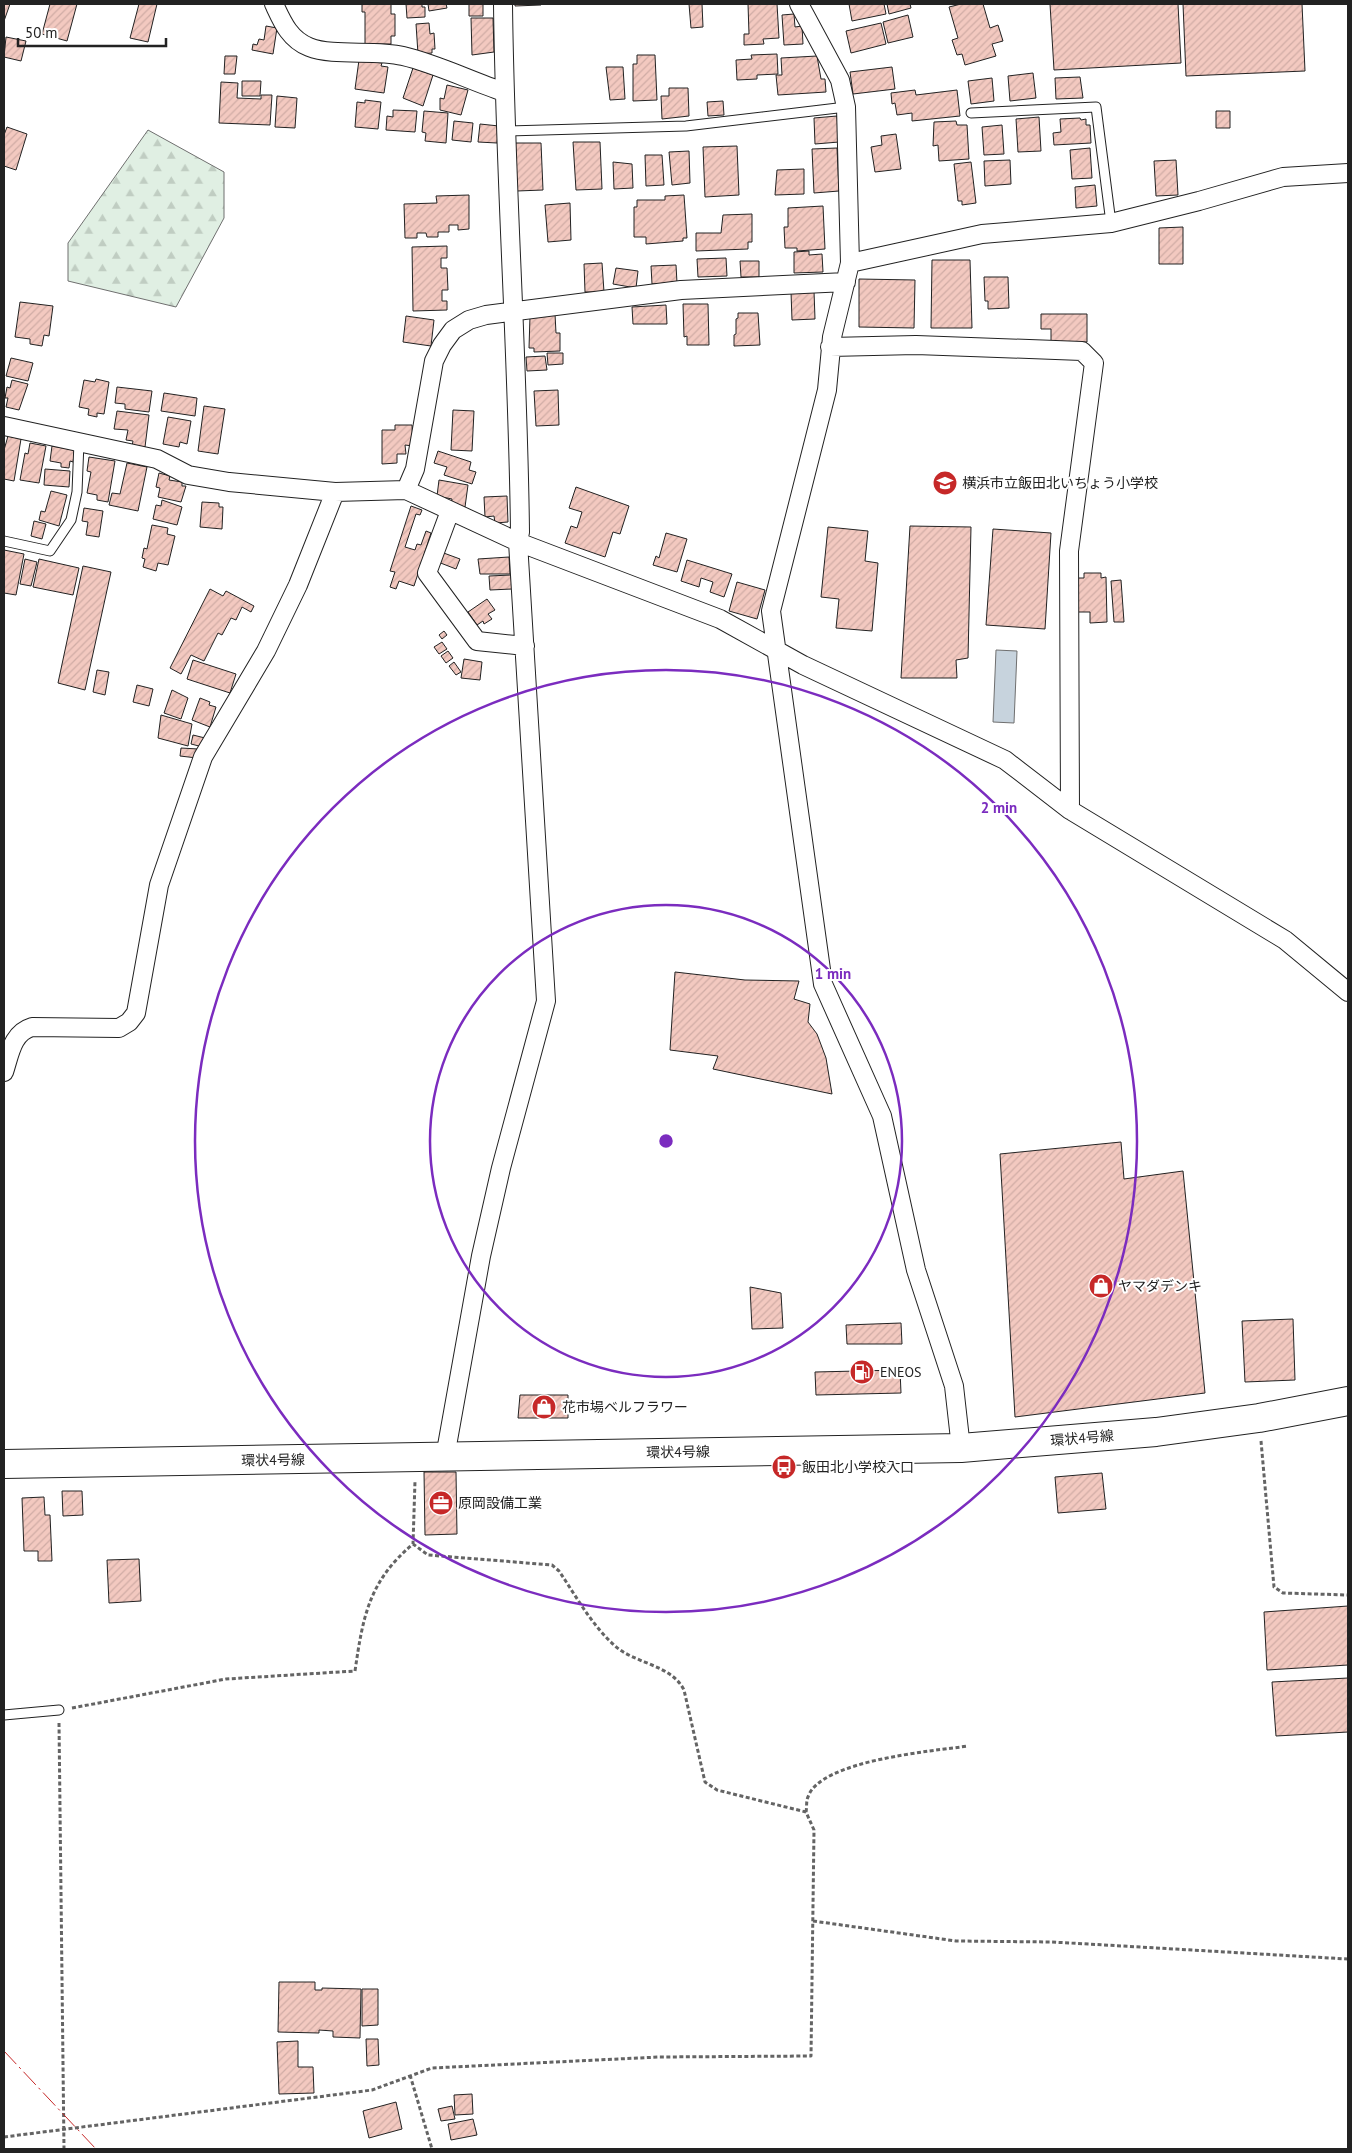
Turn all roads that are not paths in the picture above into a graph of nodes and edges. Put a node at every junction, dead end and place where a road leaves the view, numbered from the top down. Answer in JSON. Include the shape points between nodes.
{"nodes":[{"id":1,"x":274,"y":4,"type":"edge"},
{"id":2,"x":502,"y":4,"type":"edge"},
{"id":3,"x":799,"y":4,"type":"edge"},
{"id":4,"x":504,"y":92,"type":"junction"},
{"id":5,"x":846,"y":107,"type":"junction"},
{"id":6,"x":971,"y":113,"type":"dead end"},
{"id":7,"x":504,"y":131,"type":"junction"},
{"id":8,"x":1348,"y":173,"type":"edge"},
{"id":9,"x":1111,"y":223,"type":"junction"},
{"id":10,"x":850,"y":262,"type":"junction"},
{"id":11,"x":846,"y":282,"type":"junction"},
{"id":12,"x":512,"y":310,"type":"junction"},
{"id":13,"x":830,"y":347,"type":"junction"},
{"id":14,"x":4,"y":426,"type":"edge"},
{"id":15,"x":79,"y":442,"type":"junction"},
{"id":16,"x":406,"y":490,"type":"junction"},
{"id":17,"x":335,"y":492,"type":"junction"},
{"id":18,"x":450,"y":511,"type":"junction"},
{"id":19,"x":4,"y":541,"type":"edge"},
{"id":20,"x":518,"y":542,"type":"junction"},
{"id":21,"x":525,"y":646,"type":"junction"},
{"id":22,"x":776,"y":650,"type":"junction"},
{"id":23,"x":1070,"y":810,"type":"junction"},
{"id":24,"x":1348,"y":992,"type":"edge"},
{"id":25,"x":4,"y":1072,"type":"edge"},
{"id":26,"x":1348,"y":1401,"type":"edge"},
{"id":27,"x":961,"y":1448,"type":"junction"},
{"id":28,"x":445,"y":1457,"type":"junction"},
{"id":29,"x":4,"y":1464,"type":"edge"},
{"id":30,"x":59,"y":1710,"type":"road end"},
{"id":31,"x":4,"y":1715,"type":"edge"}],
"edges":[{"from":1,"to":4,"type":"street","via":[[288,32],[307,46],[320,50],[403,56]]},
{"from":2,"to":4,"type":"street"},
{"from":3,"to":5,"type":"street","via":[[840,80]]},
{"from":4,"to":7,"type":"street"},
{"from":5,"to":7,"type":"lane","via":[[686,126]]},
{"from":5,"to":10,"type":"street"},
{"from":6,"to":9,"type":"lane","via":[[1096,107]]},
{"from":7,"to":12,"type":"street"},
{"from":8,"to":9,"type":"street","via":[[1283,177]]},
{"from":9,"to":10,"type":"street","via":[[982,234]]},
{"from":10,"to":11,"type":"street"},
{"from":11,"to":12,"type":"street","via":[[681,290]]},
{"from":11,"to":13,"type":"street"},
{"from":12,"to":16,"type":"street","via":[[469,320],[453,330],[442,345],[434,362],[416,469]]},
{"from":12,"to":20,"type":"street","via":[[519,421]]},
{"from":13,"to":22,"type":"street","via":[[827,390],[772,611]]},
{"from":13,"to":23,"type":"street","via":[[916,345],[1082,351],[1094,363],[1069,551]]},
{"from":14,"to":15,"type":"street"},
{"from":15,"to":17,"type":"street","via":[[157,459],[188,474],[229,482]]},
{"from":15,"to":19,"type":"lane","via":[[77,492],[71,520],[50,551]]},
{"from":16,"to":17,"type":"street"},
{"from":16,"to":18,"type":"street"},
{"from":17,"to":25,"type":"street","via":[[298,585],[266,651],[203,757],[159,885],[136,1013],[119,1028],[32,1027],[22,1030],[14,1041]]},
{"from":18,"to":20,"type":"street"},
{"from":18,"to":21,"type":"street","via":[[428,573],[477,641]]},
{"from":20,"to":21,"type":"street"},
{"from":20,"to":22,"type":"street","via":[[720,619]]},
{"from":21,"to":28,"type":"street","via":[[546,1001],[481,1256]]},
{"from":22,"to":23,"type":"street","via":[[1005,760]]},
{"from":22,"to":27,"type":"street","via":[[823,984],[882,1116],[916,1270],[954,1386]]},
{"from":23,"to":24,"type":"street","via":[[1285,940]]},
{"from":26,"to":27,"type":"main road","name":"環状4号線","via":[[1259,1418],[1156,1432]]},
{"from":27,"to":28,"type":"main road","name":"環状4号線"},
{"from":28,"to":29,"type":"main road","name":"環状4号線"},
{"from":30,"to":31,"type":"lane"}]}
